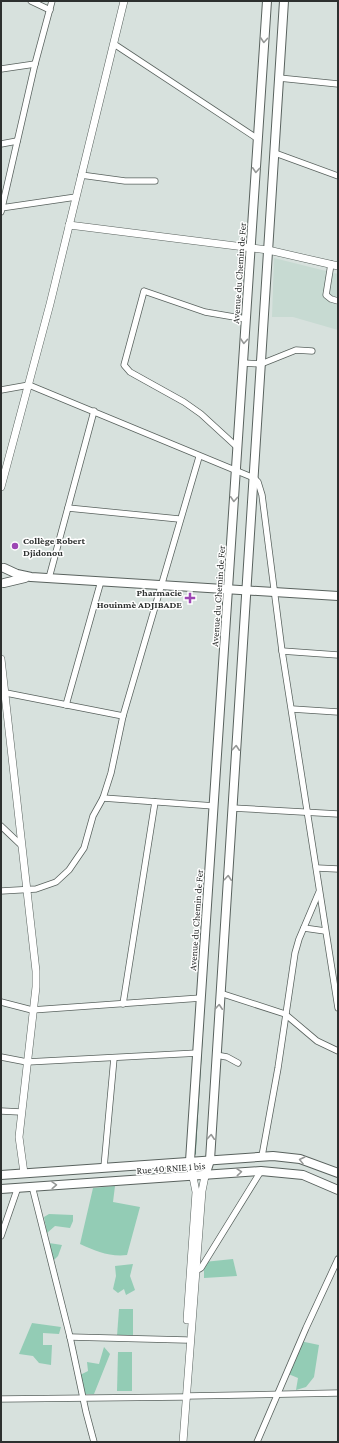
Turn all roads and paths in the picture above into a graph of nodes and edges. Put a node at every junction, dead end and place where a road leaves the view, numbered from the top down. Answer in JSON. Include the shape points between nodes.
{"nodes":[{"id":1,"x":31,"y":1,"type":"edge"},
{"id":2,"x":52,"y":1,"type":"edge"},
{"id":3,"x":124,"y":1,"type":"edge"},
{"id":4,"x":267,"y":1,"type":"edge"},
{"id":5,"x":284,"y":1,"type":"edge"},
{"id":6,"x":50,"y":10,"type":"junction"},
{"id":7,"x":114,"y":44,"type":"junction"},
{"id":8,"x":35,"y":64,"type":"junction"},
{"id":9,"x":1,"y":69,"type":"edge"},
{"id":10,"x":280,"y":78,"type":"junction"},
{"id":11,"x":338,"y":84,"type":"edge"},
{"id":12,"x":258,"y":139,"type":"junction"},
{"id":13,"x":17,"y":141,"type":"junction"},
{"id":14,"x":1,"y":144,"type":"edge"},
{"id":15,"x":275,"y":152,"type":"junction"},
{"id":16,"x":81,"y":175,"type":"junction"},
{"id":17,"x":338,"y":176,"type":"edge"},
{"id":18,"x":155,"y":181,"type":"dead end"},
{"id":19,"x":76,"y":197,"type":"junction"},
{"id":20,"x":1,"y":209,"type":"edge"},
{"id":21,"x":69,"y":225,"type":"junction"},
{"id":22,"x":250,"y":247,"type":"junction"},
{"id":23,"x":268,"y":250,"type":"junction"},
{"id":24,"x":335,"y":265,"type":"edge"},
{"id":25,"x":338,"y":302,"type":"edge"},
{"id":26,"x":246,"y":319,"type":"junction"},
{"id":27,"x":312,"y":351,"type":"dead end"},
{"id":28,"x":243,"y":363,"type":"junction"},
{"id":29,"x":261,"y":364,"type":"junction"},
{"id":30,"x":29,"y":385,"type":"junction"},
{"id":31,"x":1,"y":390,"type":"edge"},
{"id":32,"x":94,"y":411,"type":"junction"},
{"id":33,"x":237,"y":447,"type":"junction"},
{"id":34,"x":199,"y":457,"type":"junction"},
{"id":35,"x":236,"y":472,"type":"junction"},
{"id":36,"x":254,"y":478,"type":"junction"},
{"id":37,"x":1,"y":487,"type":"edge"},
{"id":38,"x":68,"y":508,"type":"junction"},
{"id":39,"x":179,"y":519,"type":"junction"},
{"id":40,"x":3,"y":566,"type":"edge"},
{"id":41,"x":31,"y":577,"type":"junction"},
{"id":42,"x":50,"y":578,"type":"junction"},
{"id":43,"x":101,"y":581,"type":"junction"},
{"id":44,"x":3,"y":585,"type":"edge"},
{"id":45,"x":161,"y":585,"type":"junction"},
{"id":46,"x":228,"y":589,"type":"junction"},
{"id":47,"x":246,"y":591,"type":"junction"},
{"id":48,"x":274,"y":592,"type":"junction"},
{"id":49,"x":338,"y":596,"type":"edge"},
{"id":50,"x":282,"y":651,"type":"junction"},
{"id":51,"x":338,"y":655,"type":"edge"},
{"id":52,"x":1,"y":659,"type":"edge"},
{"id":53,"x":3,"y":692,"type":"edge"},
{"id":54,"x":66,"y":705,"type":"junction"},
{"id":55,"x":292,"y":709,"type":"junction"},
{"id":56,"x":338,"y":712,"type":"edge"},
{"id":57,"x":123,"y":716,"type":"junction"},
{"id":58,"x":4,"y":721,"type":"edge"},
{"id":59,"x":103,"y":798,"type":"junction"},
{"id":60,"x":155,"y":802,"type":"junction"},
{"id":61,"x":214,"y":806,"type":"junction"},
{"id":62,"x":232,"y":808,"type":"junction"},
{"id":63,"x":308,"y":813,"type":"junction"},
{"id":64,"x":338,"y":814,"type":"edge"},
{"id":65,"x":1,"y":826,"type":"edge"},
{"id":66,"x":21,"y":845,"type":"junction"},
{"id":67,"x":317,"y":868,"type":"junction"},
{"id":68,"x":338,"y":869,"type":"edge"},
{"id":69,"x":26,"y":890,"type":"junction"},
{"id":70,"x":1,"y":891,"type":"edge"},
{"id":71,"x":319,"y":892,"type":"junction"},
{"id":72,"x":304,"y":928,"type":"junction"},
{"id":73,"x":325,"y":931,"type":"junction"},
{"id":74,"x":220,"y":993,"type":"junction"},
{"id":75,"x":201,"y":998,"type":"junction"},
{"id":76,"x":1,"y":1002,"type":"edge"},
{"id":77,"x":123,"y":1004,"type":"junction"},
{"id":78,"x":338,"y":1008,"type":"edge"},
{"id":79,"x":32,"y":1010,"type":"junction"},
{"id":80,"x":285,"y":1014,"type":"junction"},
{"id":81,"x":338,"y":1051,"type":"edge"},
{"id":82,"x":198,"y":1053,"type":"junction"},
{"id":83,"x":216,"y":1055,"type":"junction"},
{"id":84,"x":1,"y":1057,"type":"edge"},
{"id":85,"x":114,"y":1058,"type":"junction"},
{"id":86,"x":27,"y":1062,"type":"junction"},
{"id":87,"x":238,"y":1063,"type":"dead end"},
{"id":88,"x":1,"y":1111,"type":"edge"},
{"id":89,"x":21,"y":1112,"type":"junction"},
{"id":90,"x":262,"y":1156,"type":"junction"},
{"id":91,"x":210,"y":1160,"type":"junction"},
{"id":92,"x":190,"y":1161,"type":"junction"},
{"id":93,"x":104,"y":1167,"type":"junction"},
{"id":94,"x":261,"y":1171,"type":"junction"},
{"id":95,"x":24,"y":1173,"type":"junction"},
{"id":96,"x":338,"y":1173,"type":"edge"},
{"id":97,"x":1,"y":1174,"type":"edge"},
{"id":98,"x":193,"y":1176,"type":"junction"},
{"id":99,"x":205,"y":1176,"type":"junction"},
{"id":100,"x":32,"y":1186,"type":"junction"},
{"id":101,"x":18,"y":1187,"type":"junction"},
{"id":102,"x":1,"y":1189,"type":"edge"},
{"id":103,"x":338,"y":1190,"type":"edge"},
{"id":104,"x":199,"y":1192,"type":"junction"},
{"id":105,"x":1,"y":1236,"type":"edge"},
{"id":106,"x":338,"y":1259,"type":"edge"},
{"id":107,"x":196,"y":1271,"type":"junction"},
{"id":108,"x":70,"y":1337,"type":"junction"},
{"id":109,"x":186,"y":1340,"type":"junction"},
{"id":110,"x":338,"y":1393,"type":"edge"},
{"id":111,"x":277,"y":1395,"type":"junction"},
{"id":112,"x":185,"y":1397,"type":"junction"},
{"id":113,"x":83,"y":1398,"type":"junction"},
{"id":114,"x":1,"y":1399,"type":"edge"},
{"id":115,"x":94,"y":1442,"type":"edge"},
{"id":116,"x":179,"y":1442,"type":"edge"},
{"id":117,"x":183,"y":1442,"type":"edge"},
{"id":118,"x":257,"y":1442,"type":"edge"}],
"edges":[{"from":1,"to":6,"type":"street"},
{"from":2,"to":6,"type":"street"},
{"from":3,"to":7,"type":"street"},
{"from":4,"to":12,"type":"main road","name":"Avenue du Chemin de Fer","one_way":true},
{"from":5,"to":10,"type":"main road"},
{"from":6,"to":8,"type":"street"},
{"from":7,"to":12,"type":"street"},
{"from":7,"to":16,"type":"street"},
{"from":8,"to":9,"type":"street"},
{"from":8,"to":13,"type":"street"},
{"from":10,"to":11,"type":"street"},
{"from":10,"to":15,"type":"main road"},
{"from":12,"to":22,"type":"main road","name":"Avenue du Chemin de Fer","one_way":true},
{"from":13,"to":14,"type":"street"},
{"from":13,"to":20,"type":"street"},
{"from":15,"to":17,"type":"street"},
{"from":15,"to":23,"type":"main road"},
{"from":16,"to":18,"type":"street","via":[[125,181]]},
{"from":16,"to":19,"type":"street"},
{"from":19,"to":20,"type":"street"},
{"from":19,"to":21,"type":"street"},
{"from":21,"to":22,"type":"street"},
{"from":21,"to":30,"type":"street"},
{"from":22,"to":23,"type":"street"},
{"from":22,"to":26,"type":"main road","name":"Avenue du Chemin de Fer"},
{"from":23,"to":24,"type":"street"},
{"from":23,"to":29,"type":"main road"},
{"from":24,"to":25,"type":"street","via":[[326,295]]},
{"from":26,"to":28,"type":"main road","name":"Avenue du Chemin de Fer","one_way":true},
{"from":26,"to":33,"type":"street","via":[[205,312],[144,291],[124,365],[130,372],[201,414]]},
{"from":27,"to":29,"type":"street","via":[[296,350]]},
{"from":28,"to":29,"type":"street"},
{"from":28,"to":33,"type":"main road","name":"Avenue du Chemin de Fer"},
{"from":29,"to":36,"type":"main road"},
{"from":30,"to":31,"type":"street"},
{"from":30,"to":32,"type":"street"},
{"from":30,"to":37,"type":"street"},
{"from":32,"to":34,"type":"street"},
{"from":32,"to":38,"type":"street"},
{"from":33,"to":35,"type":"main road","name":"Avenue du Chemin de Fer"},
{"from":34,"to":35,"type":"street"},
{"from":34,"to":39,"type":"street"},
{"from":35,"to":36,"type":"street"},
{"from":35,"to":46,"type":"main road","name":"Avenue du Chemin de Fer","one_way":true},
{"from":36,"to":47,"type":"main road"},
{"from":36,"to":48,"type":"street","via":[[262,495]]},
{"from":38,"to":39,"type":"street"},
{"from":38,"to":42,"type":"street"},
{"from":39,"to":45,"type":"street"},
{"from":40,"to":41,"type":"main road","via":[[12,573]]},
{"from":40,"to":44,"type":"main road","via":[[6,575]]},
{"from":41,"to":42,"type":"main road"},
{"from":41,"to":44,"type":"main road"},
{"from":42,"to":43,"type":"main road"},
{"from":43,"to":45,"type":"main road"},
{"from":43,"to":54,"type":"street"},
{"from":45,"to":46,"type":"main road"},
{"from":45,"to":57,"type":"street"},
{"from":46,"to":47,"type":"main road"},
{"from":46,"to":61,"type":"main road","name":"Avenue du Chemin de Fer"},
{"from":47,"to":48,"type":"main road"},
{"from":62,"to":47,"type":"main road","one_way":true},
{"from":48,"to":49,"type":"main road"},
{"from":48,"to":50,"type":"street"},
{"from":50,"to":51,"type":"street"},
{"from":50,"to":55,"type":"street"},
{"from":52,"to":53,"type":"street"},
{"from":53,"to":54,"type":"street"},
{"from":53,"to":58,"type":"street"},
{"from":54,"to":57,"type":"street"},
{"from":55,"to":56,"type":"street"},
{"from":55,"to":63,"type":"street"},
{"from":57,"to":59,"type":"street"},
{"from":58,"to":66,"type":"street"},
{"from":59,"to":60,"type":"street"},
{"from":59,"to":69,"type":"street","via":[[93,816],[84,848],[69,870],[56,882]]},
{"from":60,"to":61,"type":"street"},
{"from":60,"to":77,"type":"street"},
{"from":61,"to":75,"type":"main road","name":"Avenue du Chemin de Fer"},
{"from":62,"to":63,"type":"street"},
{"from":74,"to":62,"type":"main road","one_way":true},
{"from":63,"to":64,"type":"street"},
{"from":63,"to":67,"type":"street"},
{"from":65,"to":66,"type":"street"},
{"from":66,"to":69,"type":"street"},
{"from":67,"to":68,"type":"street"},
{"from":67,"to":71,"type":"street"},
{"from":69,"to":70,"type":"street"},
{"from":69,"to":79,"type":"street","via":[[36,971]]},
{"from":71,"to":72,"type":"street"},
{"from":71,"to":73,"type":"street"},
{"from":72,"to":73,"type":"street"},
{"from":72,"to":80,"type":"street","via":[[295,953]]},
{"from":73,"to":78,"type":"street"},
{"from":74,"to":80,"type":"street"},
{"from":83,"to":74,"type":"main road","one_way":true},
{"from":75,"to":77,"type":"street"},
{"from":75,"to":82,"type":"main road","name":"Avenue du Chemin de Fer"},
{"from":76,"to":79,"type":"street"},
{"from":77,"to":79,"type":"street"},
{"from":79,"to":86,"type":"street"},
{"from":80,"to":81,"type":"street","via":[[317,1041]]},
{"from":80,"to":90,"type":"street"},
{"from":82,"to":85,"type":"street"},
{"from":82,"to":92,"type":"main road","name":"Avenue du Chemin de Fer"},
{"from":83,"to":87,"type":"street"},
{"from":91,"to":83,"type":"main road","one_way":true},
{"from":84,"to":86,"type":"street"},
{"from":85,"to":86,"type":"street"},
{"from":85,"to":93,"type":"street"},
{"from":86,"to":89,"type":"street"},
{"from":88,"to":89,"type":"street"},
{"from":89,"to":95,"type":"street","via":[[19,1137]]},
{"from":90,"to":91,"type":"main road","name":"Rue 40 RNIE 1 bis"},
{"from":96,"to":90,"type":"main road","name":"Rue 40 RNIE 1 bis","one_way":true,"via":[[300,1159]]},
{"from":91,"to":92,"type":"main road","name":"Rue 40 RNIE 1 bis"},
{"from":91,"to":99,"type":"main road"},
{"from":92,"to":93,"type":"main road","name":"Rue 40 RNIE 1 bis"},
{"from":92,"to":98,"type":"main road","name":"Avenue du Chemin de Fer"},
{"from":93,"to":95,"type":"main road","name":"Rue 40 RNIE 1 bis"},
{"from":99,"to":94,"type":"main road","name":"Rue 40 RNIE 1 bis","one_way":true},
{"from":94,"to":103,"type":"main road","name":"Rue 40 RNIE 1 bis","via":[[303,1175]]},
{"from":94,"to":107,"type":"street","via":[[201,1268]]},
{"from":95,"to":97,"type":"main road","name":"Rue 40 RNIE 1 bis"},
{"from":98,"to":99,"type":"main road","name":"Rue 40 RNIE 1 bis"},
{"from":100,"to":98,"type":"main road","name":"Rue 40 RNIE 1 bis","one_way":true},
{"from":98,"to":104,"type":"street","name":"Avenue du Chemin de Fer"},
{"from":99,"to":104,"type":"street"},
{"from":100,"to":101,"type":"main road","name":"Rue 40 RNIE 1 bis"},
{"from":100,"to":108,"type":"street"},
{"from":101,"to":102,"type":"main road","name":"Rue 40 RNIE 1 bis"},
{"from":101,"to":105,"type":"street"},
{"from":104,"to":107,"type":"street"},
{"from":104,"to":109,"type":"street"},
{"from":106,"to":111,"type":"street"},
{"from":107,"to":112,"type":"street"},
{"from":108,"to":109,"type":"street"},
{"from":108,"to":113,"type":"street"},
{"from":109,"to":112,"type":"street"},
{"from":110,"to":111,"type":"street"},
{"from":111,"to":112,"type":"street"},
{"from":111,"to":118,"type":"street"},
{"from":112,"to":113,"type":"street"},
{"from":112,"to":116,"type":"street"},
{"from":112,"to":117,"type":"street"},
{"from":113,"to":114,"type":"street"},
{"from":113,"to":115,"type":"street"}]}
